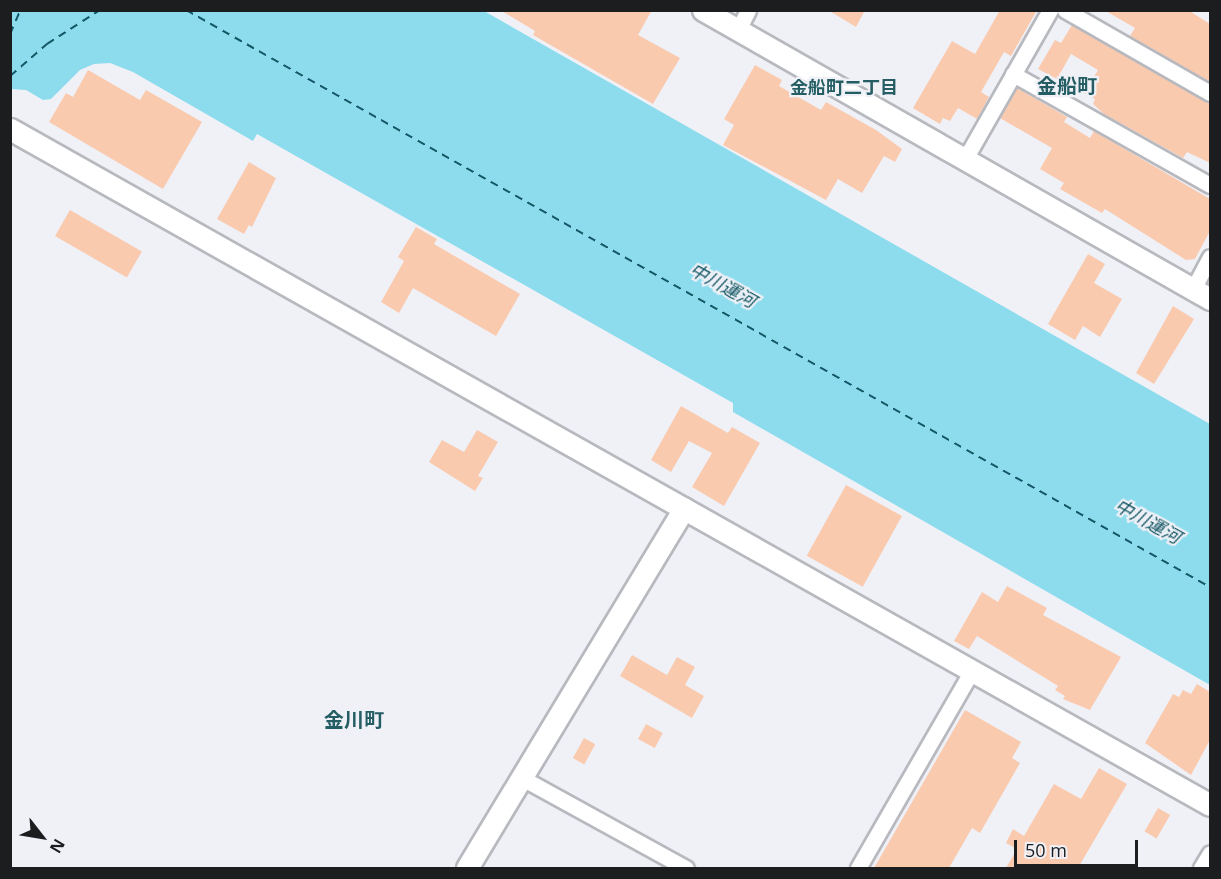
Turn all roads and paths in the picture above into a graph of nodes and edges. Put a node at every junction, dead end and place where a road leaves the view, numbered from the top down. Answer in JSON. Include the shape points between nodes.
{"nodes":[{"id":1,"x":703,"y":10,"type":"edge"},
{"id":2,"x":748,"y":10,"type":"edge"},
{"id":3,"x":1050,"y":10,"type":"edge"},
{"id":4,"x":1065,"y":10,"type":"edge"},
{"id":5,"x":738,"y":30,"type":"junction"},
{"id":6,"x":1013,"y":74,"type":"junction"},
{"id":7,"x":1210,"y":93,"type":"edge"},
{"id":8,"x":10,"y":129,"type":"edge"},
{"id":9,"x":965,"y":159,"type":"junction"},
{"id":10,"x":1210,"y":185,"type":"edge"},
{"id":11,"x":1210,"y":257,"type":"edge"},
{"id":12,"x":1202,"y":294,"type":"edge"},
{"id":13,"x":684,"y":508,"type":"junction"},
{"id":14,"x":971,"y":672,"type":"junction"},
{"id":15,"x":522,"y":778,"type":"junction"},
{"id":16,"x":1210,"y":805,"type":"edge"},
{"id":17,"x":1210,"y":853,"type":"edge"},
{"id":18,"x":467,"y":868,"type":"edge"},
{"id":19,"x":686,"y":868,"type":"edge"},
{"id":20,"x":858,"y":868,"type":"edge"},
{"id":21,"x":1201,"y":868,"type":"edge"}],
"edges":[{"from":1,"to":5,"type":"street"},
{"from":2,"to":5,"type":"street"},
{"from":3,"to":6,"type":"street"},
{"from":4,"to":7,"type":"street"},
{"from":5,"to":9,"type":"street"},
{"from":6,"to":9,"type":"street"},
{"from":6,"to":10,"type":"street"},
{"from":8,"to":13,"type":"street"},
{"from":9,"to":12,"type":"street"},
{"from":11,"to":12,"type":"street"},
{"from":13,"to":14,"type":"street"},
{"from":13,"to":15,"type":"street"},
{"from":14,"to":16,"type":"street"},
{"from":14,"to":20,"type":"street"},
{"from":15,"to":18,"type":"street"},
{"from":15,"to":19,"type":"street"},
{"from":17,"to":21,"type":"street"}]}
